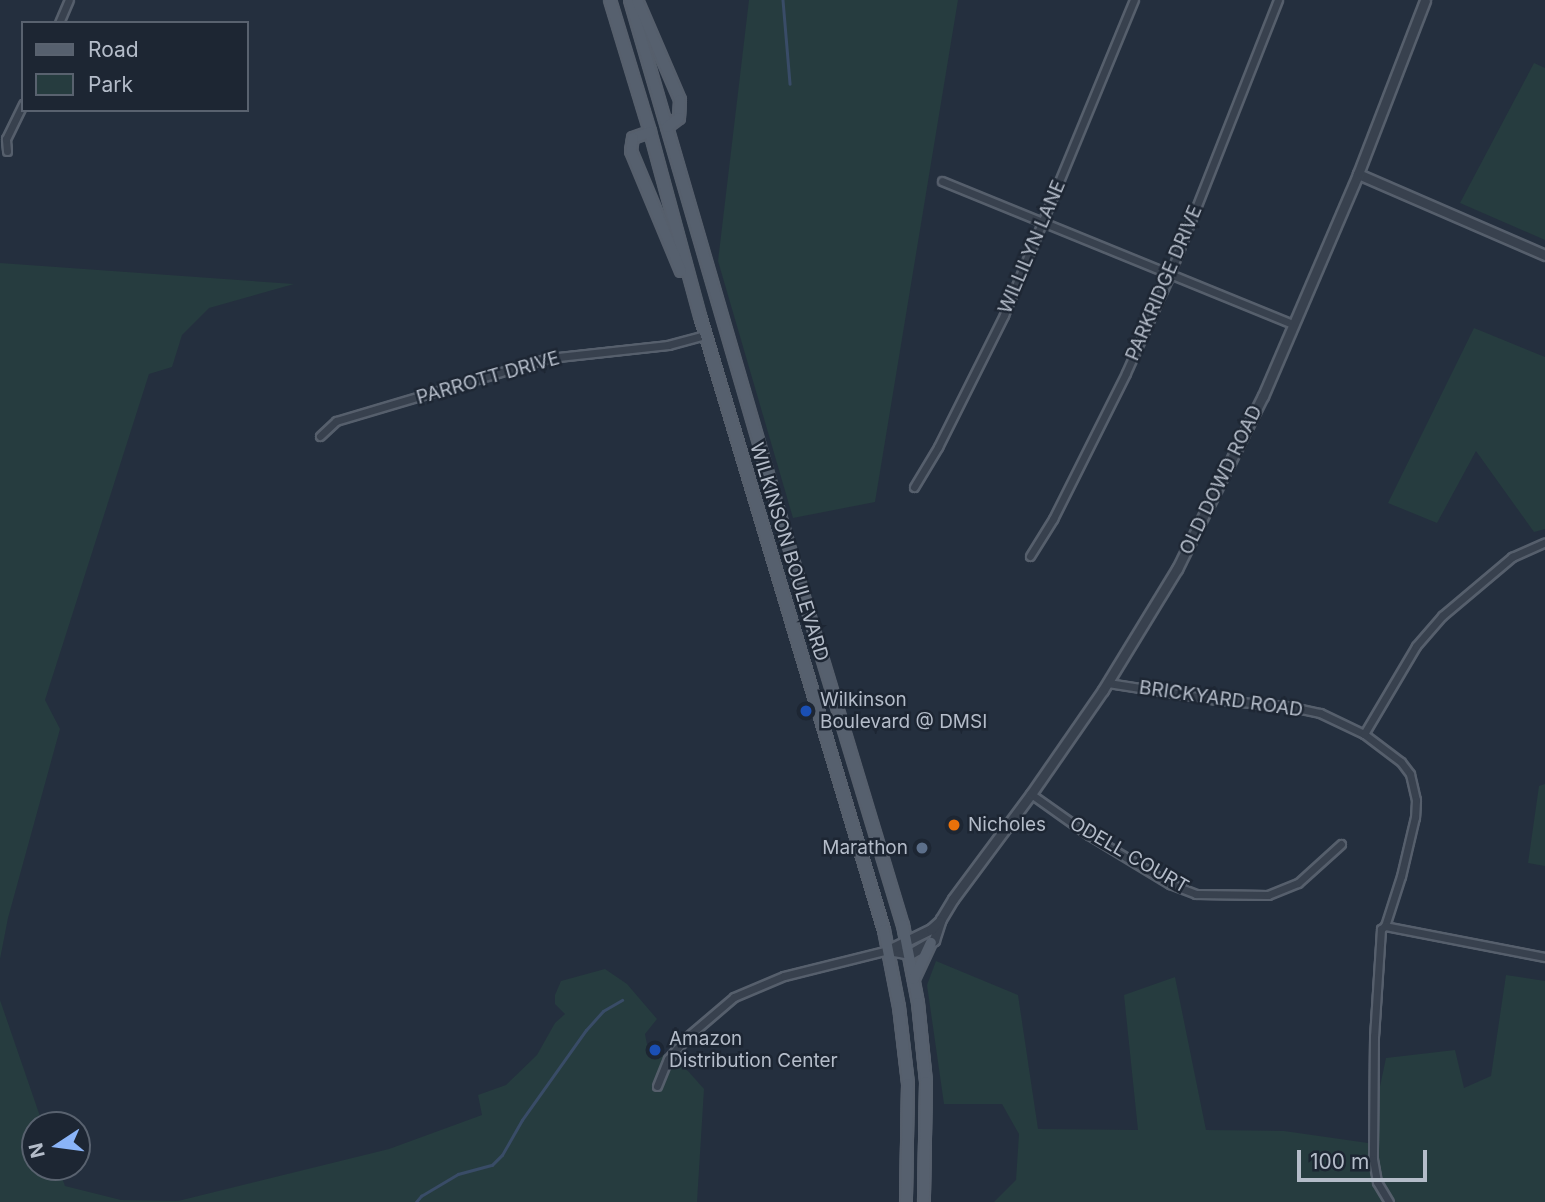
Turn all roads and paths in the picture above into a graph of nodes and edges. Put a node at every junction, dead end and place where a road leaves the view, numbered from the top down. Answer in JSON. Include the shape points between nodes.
{"nodes":[{"id":1,"x":69,"y":0,"type":"edge"},
{"id":2,"x":610,"y":0,"type":"edge"},
{"id":3,"x":630,"y":0,"type":"edge"},
{"id":4,"x":637,"y":0,"type":"edge"},
{"id":5,"x":1134,"y":0,"type":"edge"},
{"id":6,"x":1278,"y":0,"type":"edge"},
{"id":7,"x":1426,"y":0,"type":"edge"},
{"id":8,"x":60,"y":21,"type":"edge"},
{"id":9,"x":21,"y":108,"type":"edge"},
{"id":10,"x":667,"y":127,"type":"junction"},
{"id":11,"x":650,"y":132,"type":"junction"},
{"id":12,"x":7,"y":151,"type":"dead end"},
{"id":13,"x":1358,"y":174,"type":"junction"},
{"id":14,"x":942,"y":181,"type":"dead end"},
{"id":15,"x":1044,"y":222,"type":"junction"},
{"id":16,"x":1545,"y":255,"type":"edge"},
{"id":17,"x":1170,"y":273,"type":"junction"},
{"id":18,"x":700,"y":316,"type":"junction"},
{"id":19,"x":1293,"y":324,"type":"junction"},
{"id":20,"x":706,"y":335,"type":"junction"},
{"id":21,"x":320,"y":436,"type":"dead end"},
{"id":22,"x":914,"y":486,"type":"dead end"},
{"id":23,"x":1545,"y":542,"type":"edge"},
{"id":24,"x":1030,"y":556,"type":"dead end"},
{"id":25,"x":1108,"y":683,"type":"junction"},
{"id":26,"x":1364,"y":734,"type":"junction"},
{"id":27,"x":1031,"y":794,"type":"junction"},
{"id":28,"x":1341,"y":844,"type":"dead end"},
{"id":29,"x":941,"y":919,"type":"junction"},
{"id":30,"x":1385,"y":926,"type":"junction"},
{"id":31,"x":906,"y":939,"type":"junction"},
{"id":32,"x":931,"y":943,"type":"junction"},
{"id":33,"x":888,"y":950,"type":"junction"},
{"id":34,"x":910,"y":954,"type":"junction"},
{"id":35,"x":1545,"y":957,"type":"edge"},
{"id":36,"x":914,"y":979,"type":"junction"},
{"id":37,"x":657,"y":1086,"type":"dead end"},
{"id":38,"x":906,"y":1202,"type":"edge"},
{"id":39,"x":924,"y":1202,"type":"edge"},
{"id":40,"x":1389,"y":1202,"type":"edge"}],
"edges":[{"from":1,"to":8,"type":"street"},
{"from":2,"to":11,"type":"main road","name":"WILKINSON BOULEVARD"},
{"from":3,"to":10,"type":"main road","name":"WILKINSON BOULEVARD"},
{"from":4,"to":10,"type":"main road","via":[[680,100],[679,118]]},
{"from":5,"to":15,"type":"street","name":"WILLILYN LANE"},
{"from":6,"to":17,"type":"street","name":"PARKRIDGE DRIVE"},
{"from":7,"to":13,"type":"street","name":"OLD DOWD ROAD"},
{"from":9,"to":12,"type":"street","via":[[6,139]]},
{"from":10,"to":11,"type":"street"},
{"from":10,"to":31,"type":"main road","name":"WILKINSON BOULEVARD"},
{"from":11,"to":18,"type":"main road","name":"WILKINSON BOULEVARD"},
{"from":11,"to":18,"type":"main road","via":[[633,138],[631,151]]},
{"from":13,"to":16,"type":"street"},
{"from":13,"to":19,"type":"street","name":"OLD DOWD ROAD"},
{"from":14,"to":15,"type":"street"},
{"from":15,"to":17,"type":"street"},
{"from":15,"to":22,"type":"street","name":"WILLILYN LANE","via":[[986,353]]},
{"from":17,"to":19,"type":"street"},
{"from":17,"to":24,"type":"street","name":"PARKRIDGE DRIVE","via":[[1102,423]]},
{"from":18,"to":20,"type":"main road","name":"WILKINSON BOULEVARD"},
{"from":19,"to":25,"type":"street","name":"OLD DOWD ROAD","via":[[1200,527]]},
{"from":20,"to":21,"type":"street","name":"PARROTT DRIVE","via":[[668,345],[549,358],[336,421]]},
{"from":20,"to":33,"type":"main road","name":"WILKINSON BOULEVARD"},
{"from":23,"to":26,"type":"street","via":[[1501,564],[1442,615],[1416,646]]},
{"from":25,"to":26,"type":"street","name":"BRICKYARD ROAD","via":[[1305,709]]},
{"from":25,"to":27,"type":"street","name":"OLD DOWD ROAD"},
{"from":26,"to":30,"type":"street","name":"BRICKYARD ROAD","via":[[1407,769],[1416,800],[1413,828]]},
{"from":27,"to":28,"type":"street","name":"ODELL COURT","via":[[1089,835],[1185,892],[1196,894],[1268,895],[1298,883]]},
{"from":27,"to":29,"type":"street","name":"OLD DOWD ROAD"},
{"from":29,"to":31,"type":"street","name":"OLD DOWD ROAD","via":[[931,929]]},
{"from":29,"to":32,"type":"street","name":"OLD DOWD ROAD"},
{"from":30,"to":35,"type":"street"},
{"from":30,"to":40,"type":"street","name":"BRICKYARD ROAD","via":[[1381,929],[1374,1036],[1373,1148],[1377,1182]]},
{"from":31,"to":33,"type":"street","name":"OLD DOWD ROAD"},
{"from":31,"to":34,"type":"main road","name":"WILKINSON BOULEVARD"},
{"from":32,"to":34,"type":"street"},
{"from":32,"to":36,"type":"main road"},
{"from":33,"to":34,"type":"street","name":"OLD DOWD ROAD"},
{"from":33,"to":37,"type":"street","name":"OLD DOWD ROAD","via":[[784,975],[734,997],[686,1038],[668,1059]]},
{"from":33,"to":38,"type":"main road","name":"WILKINSON BOULEVARD","via":[[908,1084]]},
{"from":34,"to":36,"type":"main road","name":"WILKINSON BOULEVARD"},
{"from":36,"to":39,"type":"main road","name":"WILKINSON BOULEVARD","via":[[926,1082]]}]}
